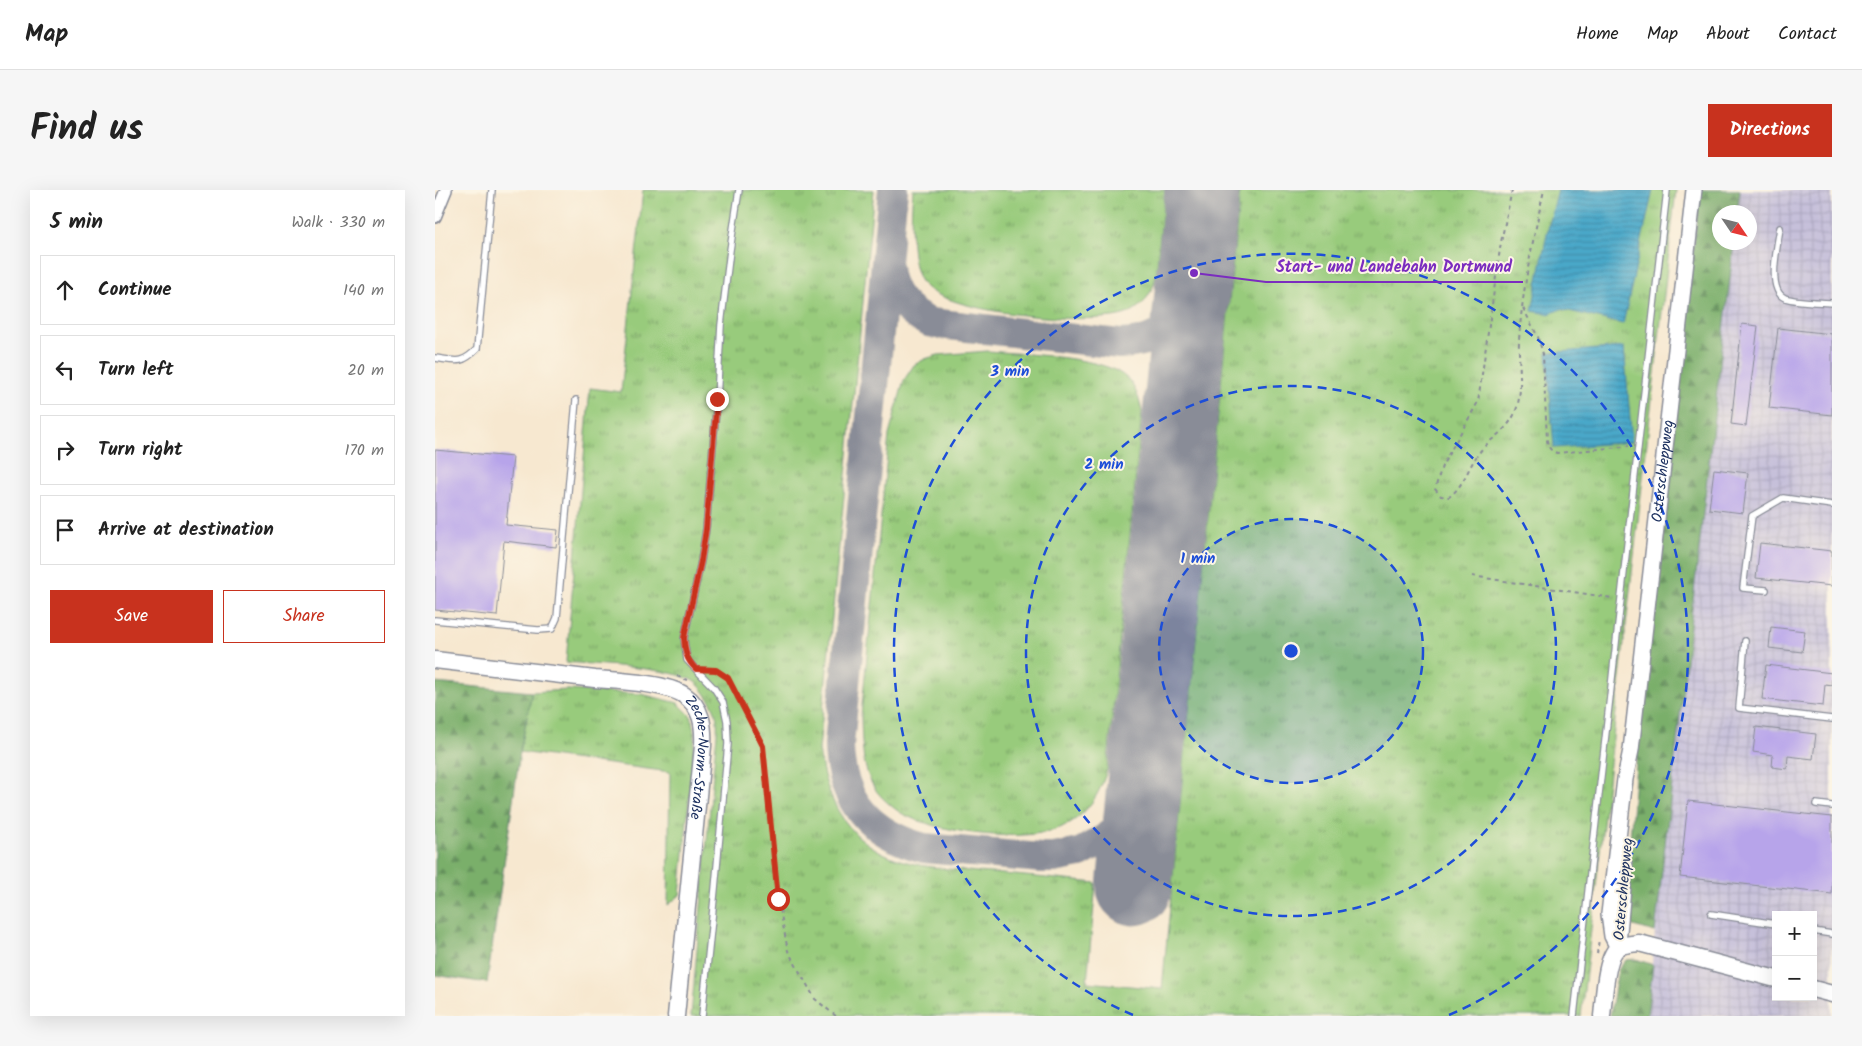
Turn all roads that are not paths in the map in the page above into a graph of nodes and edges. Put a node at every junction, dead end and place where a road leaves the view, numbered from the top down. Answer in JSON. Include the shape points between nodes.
{"nodes":[{"id":1,"x":446,"y":190,"type":"edge"},
{"id":2,"x":492,"y":190,"type":"edge"},
{"id":3,"x":739,"y":190,"type":"edge"},
{"id":4,"x":1667,"y":190,"type":"edge"},
{"id":5,"x":1694,"y":190,"type":"edge"},
{"id":6,"x":435,"y":216,"type":"edge"},
{"id":7,"x":1780,"y":228,"type":"dead end"},
{"id":8,"x":1832,"y":303,"type":"edge"},
{"id":9,"x":435,"y":358,"type":"edge"},
{"id":10,"x":576,"y":400,"type":"dead end"},
{"id":11,"x":1832,"y":505,"type":"edge"},
{"id":12,"x":1766,"y":590,"type":"dead end"},
{"id":13,"x":435,"y":620,"type":"edge"},
{"id":14,"x":1745,"y":641,"type":"dead end"},
{"id":15,"x":435,"y":660,"type":"edge"},
{"id":16,"x":1832,"y":719,"type":"edge"},
{"id":17,"x":1816,"y":804,"type":"dead end"},
{"id":18,"x":1832,"y":806,"type":"edge"},
{"id":19,"x":1711,"y":914,"type":"dead end"},
{"id":20,"x":1772,"y":923,"type":"edge"},
{"id":21,"x":1817,"y":932,"type":"edge"},
{"id":22,"x":1832,"y":934,"type":"edge"},
{"id":23,"x":1617,"y":948,"type":"junction"},
{"id":24,"x":1772,"y":978,"type":"edge"},
{"id":25,"x":1817,"y":990,"type":"edge"},
{"id":26,"x":1832,"y":994,"type":"edge"},
{"id":27,"x":676,"y":1016,"type":"edge"},
{"id":28,"x":702,"y":1016,"type":"edge"},
{"id":29,"x":1574,"y":1016,"type":"edge"},
{"id":30,"x":1602,"y":1016,"type":"edge"}],
"edges":[{"from":1,"to":6,"type":"street"},
{"from":2,"to":9,"type":"lane","via":[[477,349],[467,359],[458,361]]},
{"from":3,"to":28,"type":"lane","via":[[721,325],[706,529],[684,638],[687,660],[714,688],[723,702],[727,721],[728,744]]},
{"from":4,"to":29,"type":"lane"},
{"from":5,"to":23,"type":"street","name":"Osterschleppweg","via":[[1631,750],[1609,914]]},
{"from":7,"to":8,"type":"lane","via":[[1774,266],[1775,284],[1780,294],[1786,298]]},
{"from":10,"to":13,"type":"lane","via":[[557,618],[552,629]]},
{"from":11,"to":12,"type":"lane","via":[[1783,498],[1752,516],[1743,588]]},
{"from":14,"to":16,"type":"lane","via":[[1739,708]]},
{"from":15,"to":27,"type":"main road","name":"Zeche-Norm-Straße","via":[[671,689],[683,694],[696,706],[703,722],[703,746]]},
{"from":17,"to":18,"type":"lane"},
{"from":19,"to":20,"type":"lane"},
{"from":21,"to":22,"type":"lane"},
{"from":23,"to":24,"type":"main road","via":[[1639,943]]},
{"from":23,"to":30,"type":"main road","via":[[1609,966]]},
{"from":25,"to":26,"type":"main road"}]}
